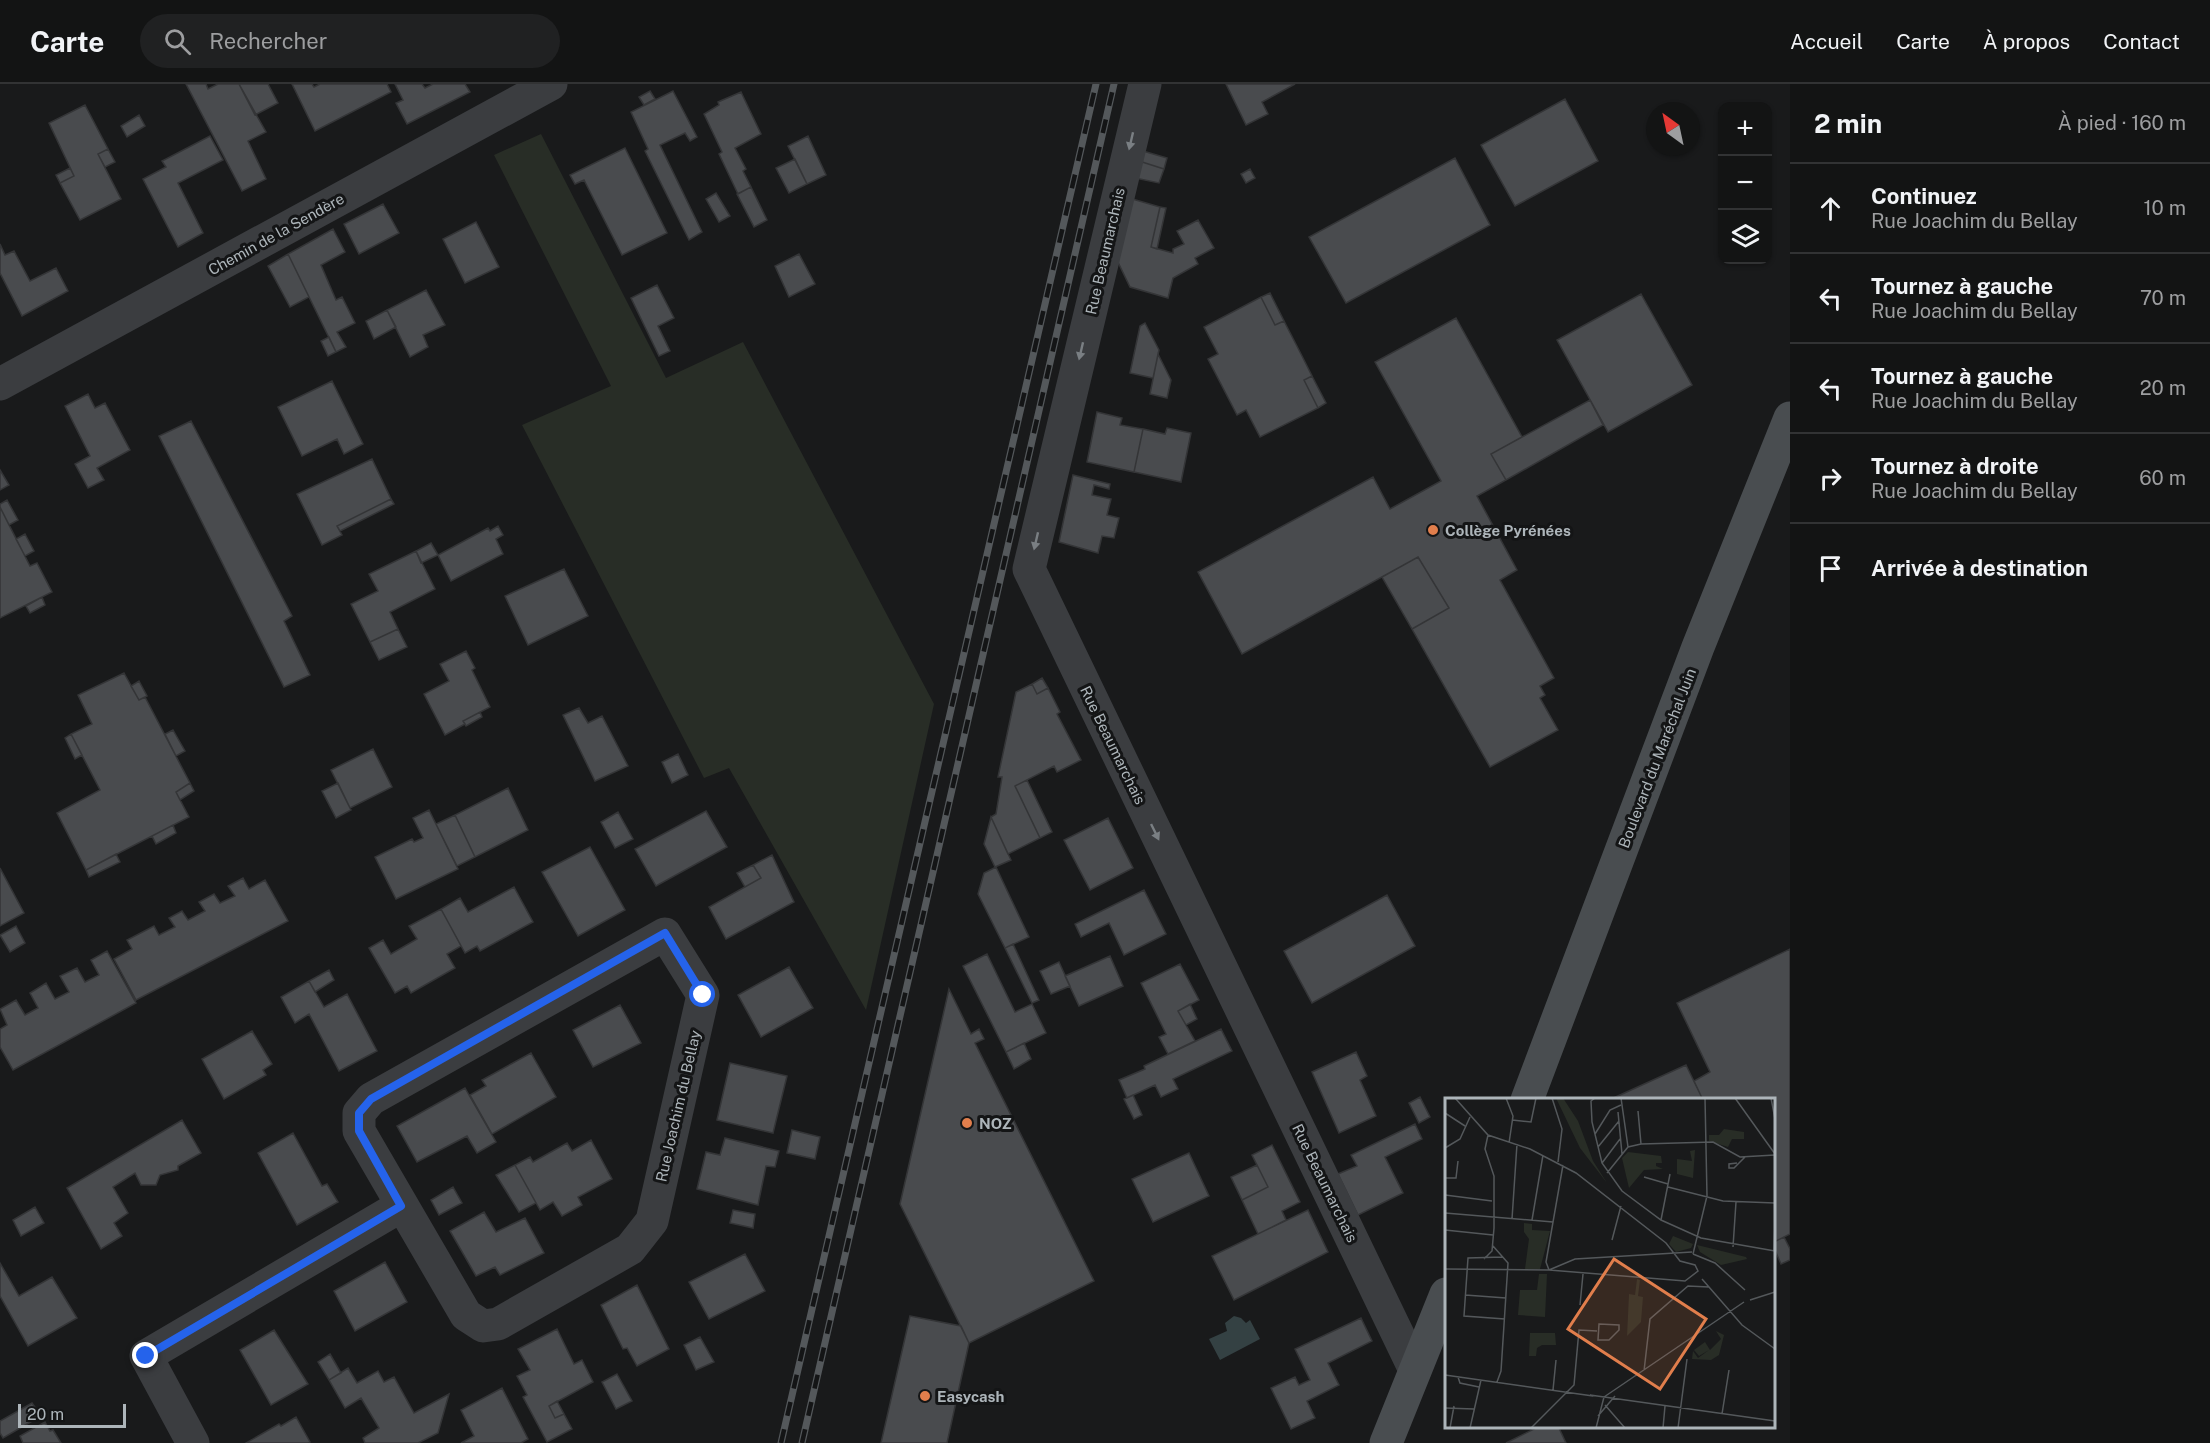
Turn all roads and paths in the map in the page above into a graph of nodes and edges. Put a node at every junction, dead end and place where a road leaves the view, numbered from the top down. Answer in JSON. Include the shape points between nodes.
{"nodes":[{"id":1,"x":551,"y":84,"type":"edge"},
{"id":2,"x":1145,"y":84,"type":"edge"},
{"id":3,"x":0,"y":384,"type":"edge"},
{"id":4,"x":1790,"y":418,"type":"edge"},
{"id":5,"x":1528,"y":1098,"type":"edge"},
{"id":6,"x":401,"y":1206,"type":"junction"},
{"id":7,"x":1445,"y":1296,"type":"edge"},
{"id":8,"x":1414,"y":1370,"type":"junction"},
{"id":9,"x":193,"y":1443,"type":"edge"},
{"id":10,"x":1386,"y":1443,"type":"edge"}],
"edges":[{"from":1,"to":3,"type":"street","name":"Chemin de la Sendère"},
{"from":2,"to":8,"type":"street","name":"Rue Beaumarchais","one_way":true,"via":[[1029,569]]},
{"from":4,"to":5,"type":"main road","name":"Boulevard du Maréchal Juin","via":[[1698,647]]},
{"from":6,"to":6,"type":"street","name":"Rue Joachim du Bellay","via":[[466,1315],[483,1326],[498,1324],[630,1249],[652,1221],[703,995],[665,933],[371,1099],[359,1113],[359,1131]]},
{"from":6,"to":9,"type":"street","via":[[146,1356]]},
{"from":7,"to":8,"type":"main road"},
{"from":8,"to":10,"type":"main road"}]}
